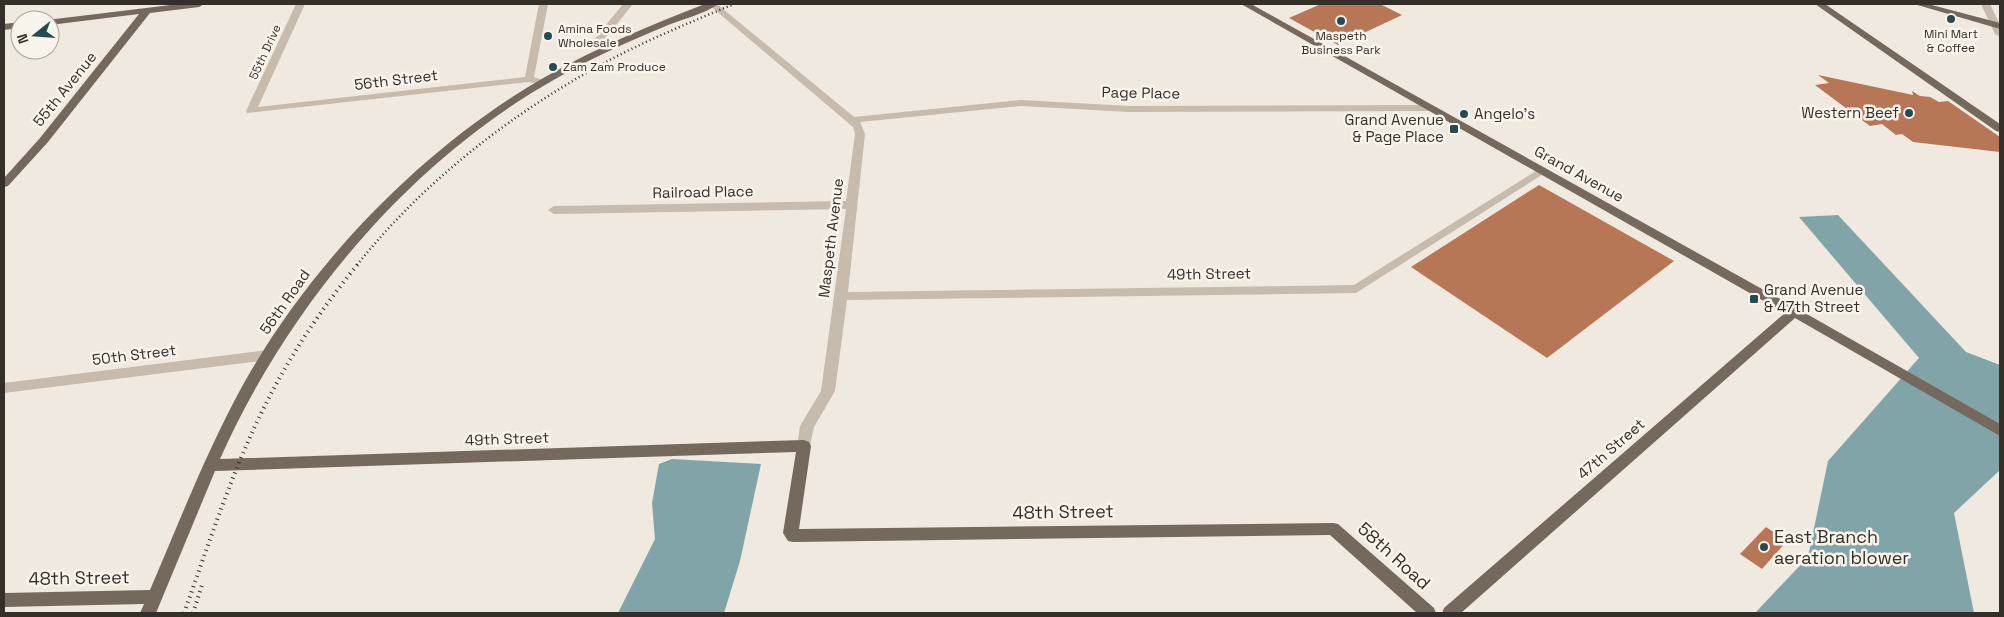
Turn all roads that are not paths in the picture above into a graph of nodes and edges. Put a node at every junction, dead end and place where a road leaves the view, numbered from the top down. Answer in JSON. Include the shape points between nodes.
{"nodes":[{"id":1,"x":199,"y":4,"type":"edge"},
{"id":2,"x":300,"y":4,"type":"edge"},
{"id":3,"x":543,"y":4,"type":"edge"},
{"id":4,"x":628,"y":4,"type":"edge"},
{"id":5,"x":712,"y":4,"type":"edge"},
{"id":6,"x":1246,"y":4,"type":"edge"},
{"id":7,"x":1819,"y":4,"type":"edge"},
{"id":8,"x":1919,"y":4,"type":"edge"},
{"id":9,"x":1985,"y":4,"type":"edge"},
{"id":10,"x":147,"y":10,"type":"junction"},
{"id":11,"x":60,"y":21,"type":"edge"},
{"id":12,"x":1998,"y":25,"type":"edge"},
{"id":13,"x":2000,"y":34,"type":"edge"},
{"id":14,"x":602,"y":51,"type":"junction"},
{"id":15,"x":529,"y":80,"type":"junction"},
{"id":16,"x":543,"y":82,"type":"junction"},
{"id":17,"x":1431,"y":108,"type":"junction"},
{"id":18,"x":251,"y":111,"type":"joint"},
{"id":19,"x":852,"y":120,"type":"junction"},
{"id":20,"x":2000,"y":128,"type":"edge"},
{"id":21,"x":1544,"y":171,"type":"junction"},
{"id":22,"x":4,"y":184,"type":"edge"},
{"id":23,"x":852,"y":205,"type":"junction"},
{"id":24,"x":554,"y":210,"type":"dead end"},
{"id":25,"x":842,"y":296,"type":"junction"},
{"id":26,"x":1794,"y":312,"type":"junction"},
{"id":27,"x":268,"y":355,"type":"junction"},
{"id":28,"x":4,"y":388,"type":"edge"},
{"id":29,"x":2000,"y":431,"type":"edge"},
{"id":30,"x":804,"y":446,"type":"junction"},
{"id":31,"x":211,"y":465,"type":"junction"},
{"id":32,"x":1333,"y":530,"type":"joint"},
{"id":33,"x":793,"y":536,"type":"joint"},
{"id":34,"x":155,"y":597,"type":"junction"},
{"id":35,"x":4,"y":600,"type":"edge"},
{"id":36,"x":148,"y":613,"type":"edge"},
{"id":37,"x":1428,"y":613,"type":"edge"},
{"id":38,"x":1450,"y":613,"type":"edge"}],
"edges":[{"from":1,"to":10,"type":"main road"},
{"from":2,"to":18,"type":"street","name":"55th Drive"},
{"from":3,"to":15,"type":"street"},
{"from":4,"to":14,"type":"street","via":[[598,41]]},
{"from":5,"to":14,"type":"main road","name":"56th Road"},
{"from":5,"to":19,"type":"street"},
{"from":6,"to":17,"type":"main road","name":"Grand Avenue"},
{"from":7,"to":20,"type":"main road"},
{"from":8,"to":12,"type":"main road"},
{"from":9,"to":12,"type":"street"},
{"from":10,"to":11,"type":"main road"},
{"from":10,"to":22,"type":"main road","name":"55th Avenue","via":[[44,140]]},
{"from":12,"to":13,"type":"street"},
{"from":14,"to":16,"type":"main road","name":"56th Road"},
{"from":15,"to":16,"type":"street","name":"56th Street"},
{"from":15,"to":18,"type":"street","name":"56th Street"},
{"from":16,"to":27,"type":"main road","name":"56th Road","via":[[455,143],[370,222],[321,279]]},
{"from":17,"to":19,"type":"street","name":"Page Place","via":[[1129,109],[1021,103]]},
{"from":17,"to":21,"type":"main road","name":"Grand Avenue"},
{"from":19,"to":23,"type":"street","name":"Maspeth Avenue","via":[[860,134]]},
{"from":21,"to":25,"type":"street","name":"49th Street","via":[[1356,289]]},
{"from":21,"to":26,"type":"main road","name":"Grand Avenue"},
{"from":23,"to":24,"type":"street","name":"Railroad Place"},
{"from":23,"to":25,"type":"street","name":"Maspeth Avenue"},
{"from":25,"to":30,"type":"street","name":"Maspeth Avenue","via":[[828,391],[807,426]]},
{"from":26,"to":29,"type":"main road","name":"Grand Avenue"},
{"from":26,"to":38,"type":"main road","name":"47th Street"},
{"from":27,"to":28,"type":"street","name":"50th Street"},
{"from":27,"to":31,"type":"main road","name":"56th Road"},
{"from":30,"to":31,"type":"main road","name":"49th Street"},
{"from":30,"to":33,"type":"main road","name":"Maspeth Avenue"},
{"from":31,"to":34,"type":"main road","name":"56th Road"},
{"from":32,"to":33,"type":"main road","name":"48th Street"},
{"from":32,"to":37,"type":"main road","name":"58th Road"},
{"from":34,"to":35,"type":"main road","name":"48th Street"},
{"from":34,"to":36,"type":"main road","name":"56th Road"}]}
